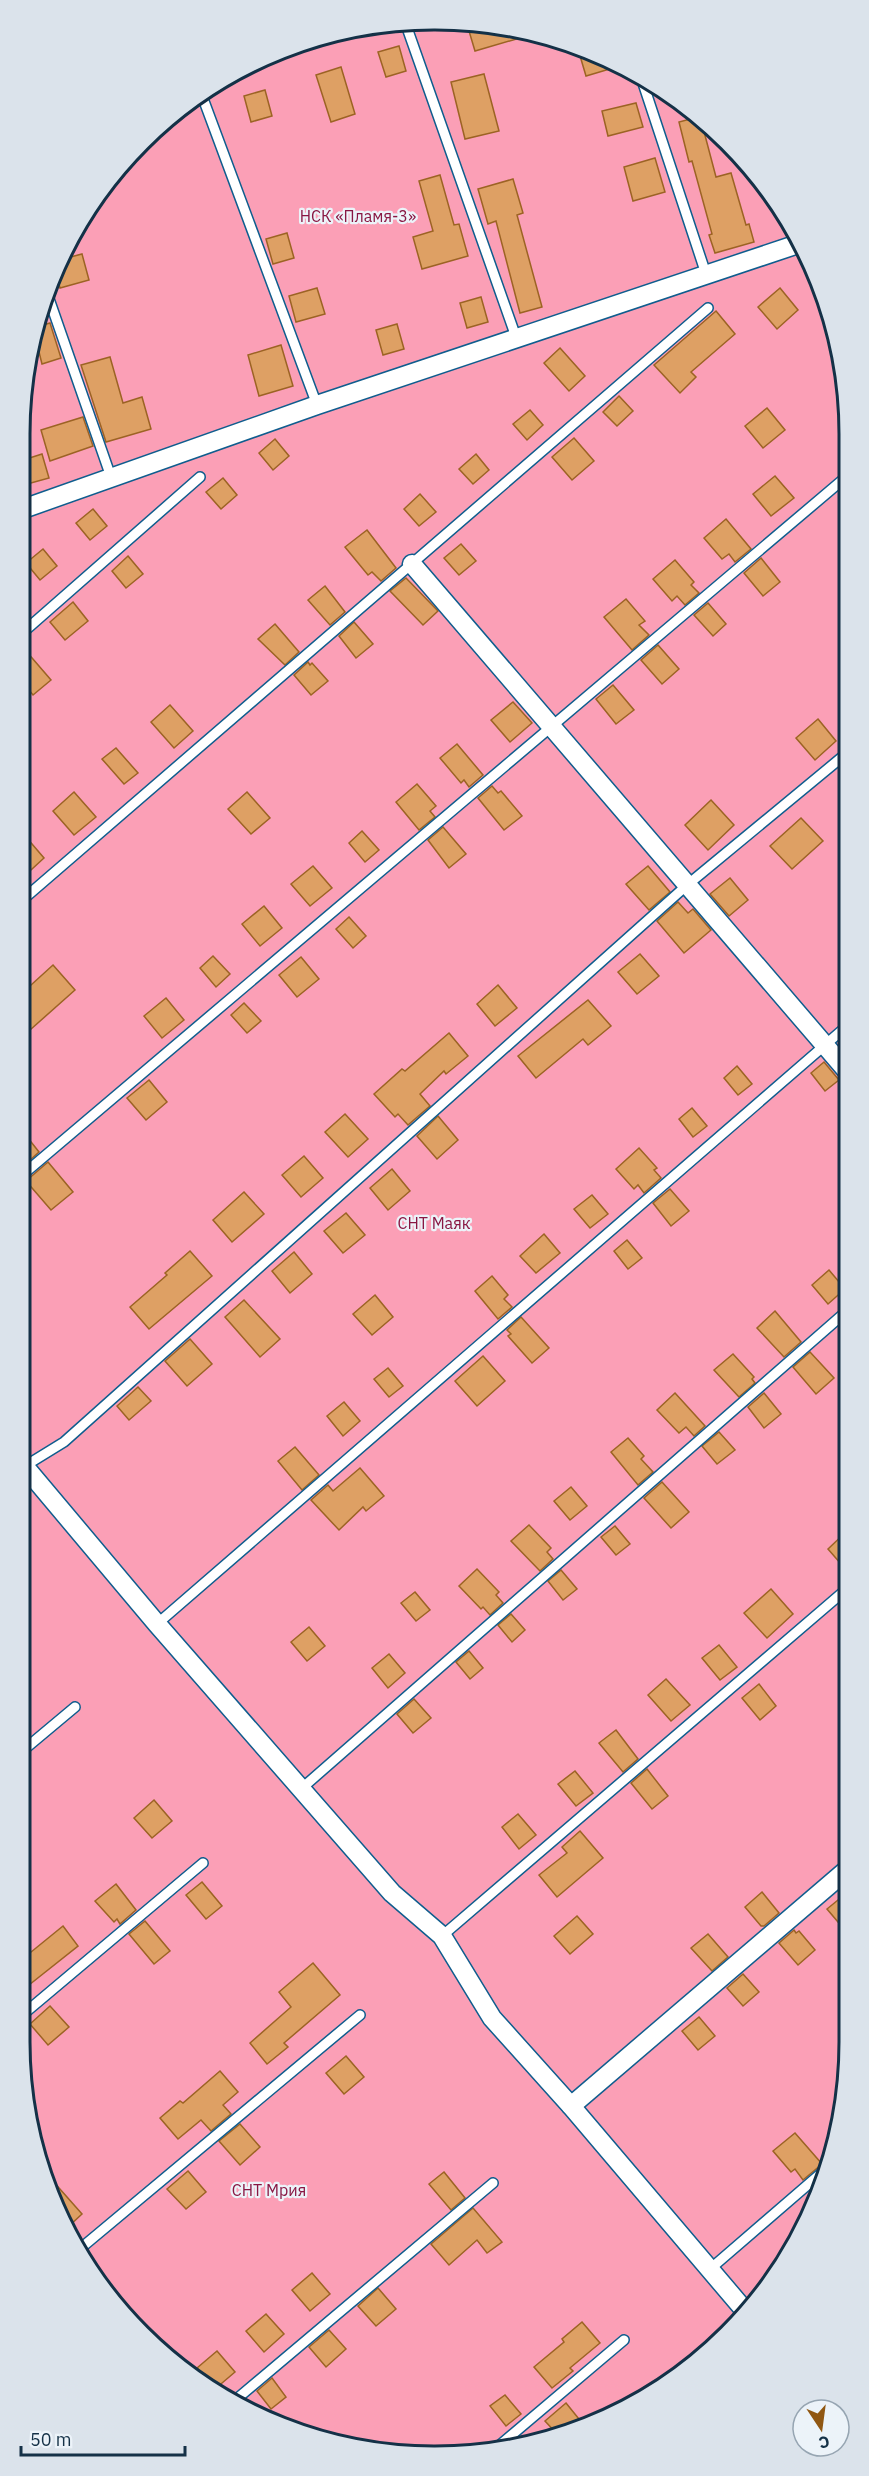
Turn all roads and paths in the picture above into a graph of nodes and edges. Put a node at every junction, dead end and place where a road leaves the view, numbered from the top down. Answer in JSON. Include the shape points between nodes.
{"nodes":[{"id":1,"x":408,"y":31,"type":"edge"},
{"id":2,"x":645,"y":89,"type":"edge"},
{"id":3,"x":204,"y":102,"type":"edge"},
{"id":4,"x":792,"y":246,"type":"edge"},
{"id":5,"x":706,"y":274,"type":"junction"},
{"id":6,"x":51,"y":304,"type":"edge"},
{"id":7,"x":708,"y":308,"type":"dead end"},
{"id":8,"x":516,"y":337,"type":"junction"},
{"id":9,"x":317,"y":405,"type":"junction"},
{"id":10,"x":111,"y":477,"type":"junction"},
{"id":11,"x":200,"y":477,"type":"dead end"},
{"id":12,"x":839,"y":483,"type":"edge"},
{"id":13,"x":30,"y":506,"type":"edge"},
{"id":14,"x":412,"y":564,"type":"junction"},
{"id":15,"x":30,"y":627,"type":"edge"},
{"id":16,"x":549,"y":726,"type":"junction"},
{"id":17,"x":839,"y":760,"type":"edge"},
{"id":18,"x":686,"y":886,"type":"junction"},
{"id":19,"x":30,"y":893,"type":"edge"},
{"id":20,"x":839,"y":1033,"type":"edge"},
{"id":21,"x":825,"y":1045,"type":"junction"},
{"id":22,"x":839,"y":1062,"type":"edge"},
{"id":23,"x":30,"y":1168,"type":"edge"},
{"id":24,"x":839,"y":1318,"type":"edge"},
{"id":25,"x":30,"y":1460,"type":"edge"},
{"id":26,"x":30,"y":1473,"type":"edge"},
{"id":27,"x":839,"y":1596,"type":"edge"},
{"id":28,"x":157,"y":1624,"type":"junction"},
{"id":29,"x":75,"y":1707,"type":"dead end"},
{"id":30,"x":30,"y":1745,"type":"edge"},
{"id":31,"x":301,"y":1789,"type":"junction"},
{"id":32,"x":203,"y":1863,"type":"dead end"},
{"id":33,"x":839,"y":1877,"type":"edge"},
{"id":34,"x":442,"y":1936,"type":"junction"},
{"id":35,"x":30,"y":2009,"type":"edge"},
{"id":36,"x":360,"y":2015,"type":"dead end"},
{"id":37,"x":571,"y":2106,"type":"junction"},
{"id":38,"x":815,"y":2178,"type":"edge"},
{"id":39,"x":493,"y":2183,"type":"dead end"},
{"id":40,"x":85,"y":2245,"type":"edge"},
{"id":41,"x":709,"y":2270,"type":"junction"},
{"id":42,"x":741,"y":2306,"type":"edge"},
{"id":43,"x":624,"y":2340,"type":"dead end"},
{"id":44,"x":239,"y":2396,"type":"edge"},
{"id":45,"x":507,"y":2439,"type":"edge"}],
"edges":[{"from":1,"to":8,"type":"lane"},
{"from":2,"to":5,"type":"lane"},
{"from":3,"to":9,"type":"lane"},
{"from":4,"to":5,"type":"street"},
{"from":5,"to":8,"type":"street"},
{"from":6,"to":10,"type":"lane"},
{"from":7,"to":14,"type":"lane"},
{"from":8,"to":9,"type":"street"},
{"from":9,"to":10,"type":"street"},
{"from":10,"to":13,"type":"street"},
{"from":11,"to":15,"type":"lane"},
{"from":12,"to":16,"type":"lane"},
{"from":14,"to":16,"type":"street"},
{"from":14,"to":19,"type":"lane"},
{"from":16,"to":18,"type":"street"},
{"from":16,"to":23,"type":"lane"},
{"from":17,"to":18,"type":"lane"},
{"from":18,"to":21,"type":"street"},
{"from":18,"to":25,"type":"lane","via":[[64,1442]]},
{"from":20,"to":21,"type":"lane"},
{"from":21,"to":22,"type":"street"},
{"from":21,"to":28,"type":"lane"},
{"from":24,"to":31,"type":"lane"},
{"from":26,"to":28,"type":"street"},
{"from":27,"to":34,"type":"lane"},
{"from":28,"to":31,"type":"street"},
{"from":29,"to":30,"type":"lane"},
{"from":31,"to":34,"type":"street","via":[[392,1893]]},
{"from":32,"to":35,"type":"lane"},
{"from":33,"to":37,"type":"street"},
{"from":34,"to":37,"type":"street","via":[[492,2018]]},
{"from":36,"to":40,"type":"lane"},
{"from":37,"to":41,"type":"street"},
{"from":38,"to":41,"type":"lane"},
{"from":39,"to":44,"type":"lane"},
{"from":41,"to":42,"type":"street"},
{"from":43,"to":45,"type":"lane"}]}
